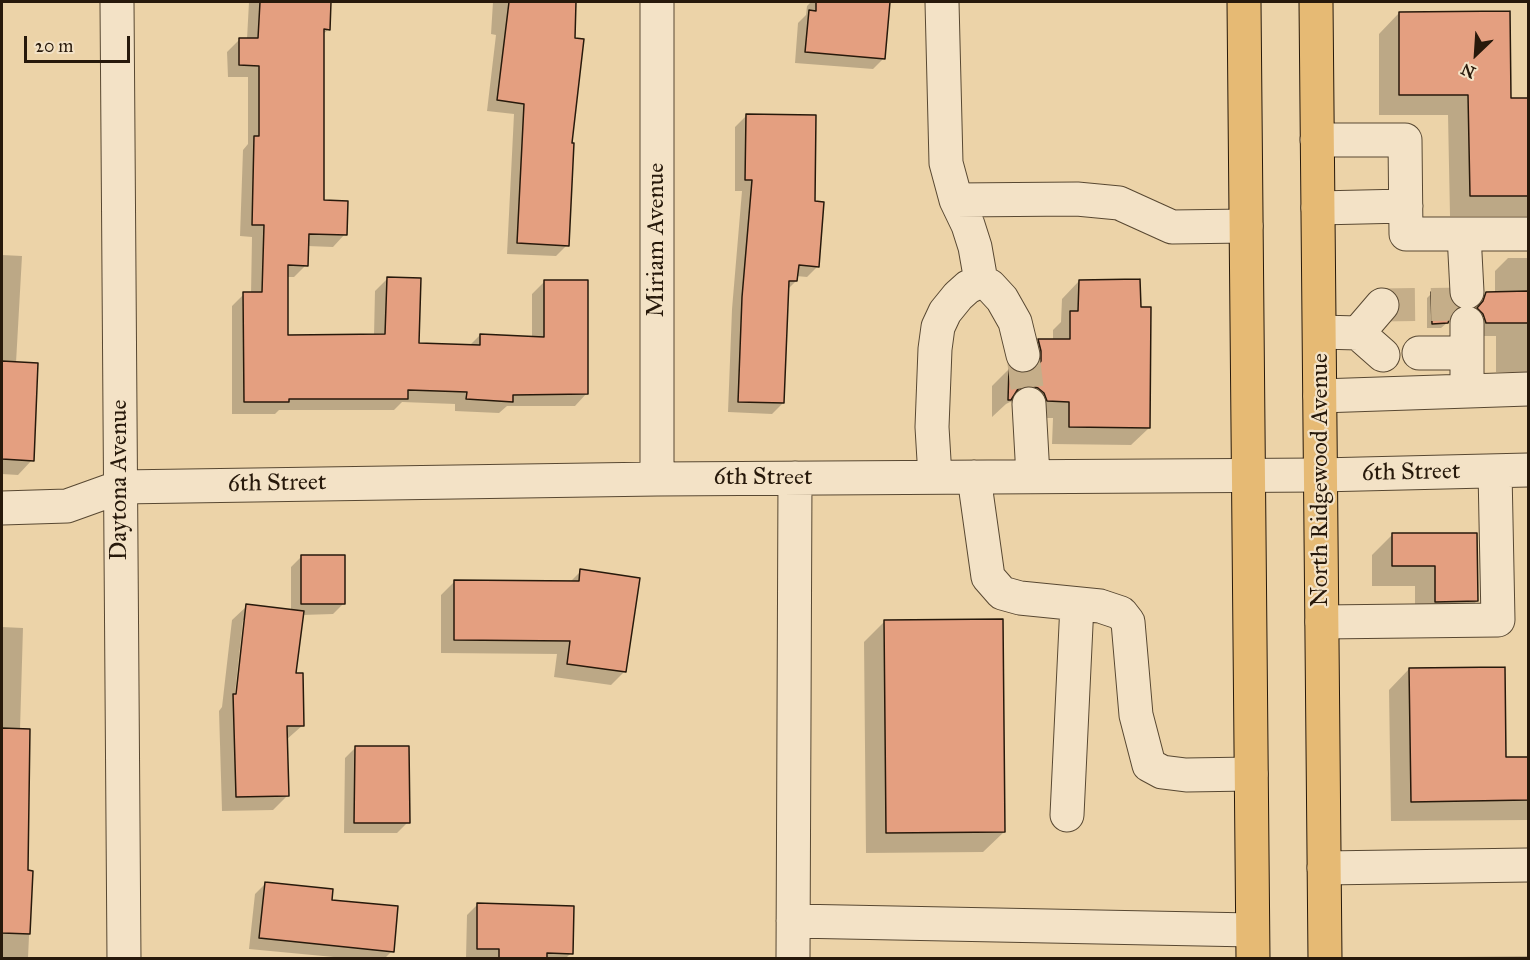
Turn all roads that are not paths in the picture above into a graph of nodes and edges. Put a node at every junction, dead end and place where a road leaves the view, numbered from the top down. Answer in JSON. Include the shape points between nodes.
{"nodes":[{"id":1,"x":117,"y":2,"type":"edge"},
{"id":2,"x":657,"y":2,"type":"edge"},
{"id":3,"x":942,"y":2,"type":"edge"},
{"id":4,"x":1244,"y":2,"type":"edge"},
{"id":5,"x":1316,"y":2,"type":"edge"},
{"id":6,"x":1317,"y":140,"type":"junction"},
{"id":7,"x":956,"y":200,"type":"junction"},
{"id":8,"x":1406,"y":206,"type":"junction"},
{"id":9,"x":1318,"y":208,"type":"junction"},
{"id":10,"x":1246,"y":226,"type":"junction"},
{"id":11,"x":1464,"y":234,"type":"junction"},
{"id":12,"x":1528,"y":234,"type":"edge"},
{"id":13,"x":981,"y":281,"type":"junction"},
{"id":14,"x":1382,"y":305,"type":"dead end"},
{"id":15,"x":1467,"y":323,"type":"junction"},
{"id":16,"x":1320,"y":332,"type":"junction"},
{"id":17,"x":1358,"y":333,"type":"junction"},
{"id":18,"x":1419,"y":353,"type":"dead end"},
{"id":19,"x":1023,"y":355,"type":"tunnel mouth"},
{"id":20,"x":1383,"y":355,"type":"dead end"},
{"id":21,"x":1528,"y":389,"type":"edge"},
{"id":22,"x":1467,"y":391,"type":"junction"},
{"id":23,"x":1320,"y":396,"type":"junction"},
{"id":24,"x":1029,"y":404,"type":"tunnel mouth"},
{"id":25,"x":1528,"y":470,"type":"edge"},
{"id":26,"x":1495,"y":471,"type":"junction"},
{"id":27,"x":1249,"y":475,"type":"junction"},
{"id":28,"x":1320,"y":475,"type":"junction"},
{"id":29,"x":1033,"y":476,"type":"junction"},
{"id":30,"x":935,"y":477,"type":"junction"},
{"id":31,"x":974,"y":477,"type":"junction"},
{"id":32,"x":795,"y":478,"type":"junction"},
{"id":33,"x":657,"y":479,"type":"junction"},
{"id":34,"x":120,"y":487,"type":"junction"},
{"id":35,"x":2,"y":508,"type":"edge"},
{"id":36,"x":1077,"y":604,"type":"junction"},
{"id":37,"x":1322,"y":622,"type":"junction"},
{"id":38,"x":1251,"y":774,"type":"junction"},
{"id":39,"x":1068,"y":815,"type":"dead end"},
{"id":40,"x":1528,"y":865,"type":"edge"},
{"id":41,"x":1324,"y":868,"type":"junction"},
{"id":42,"x":793,"y":921,"type":"junction"},
{"id":43,"x":1252,"y":944,"type":"edge"},
{"id":44,"x":124,"y":958,"type":"edge"},
{"id":45,"x":793,"y":958,"type":"edge"},
{"id":46,"x":1325,"y":958,"type":"edge"}],
"edges":[{"from":1,"to":34,"type":"street","name":"Daytona Avenue"},
{"from":2,"to":33,"type":"street","name":"Miriam Avenue"},
{"from":3,"to":7,"type":"street","via":[[946,163]]},
{"from":4,"to":10,"type":"main road"},
{"from":5,"to":6,"type":"main road","name":"North Ridgewood Avenue"},
{"from":6,"to":8,"type":"street","via":[[1405,140]]},
{"from":6,"to":9,"type":"main road","name":"North Ridgewood Avenue"},
{"from":7,"to":10,"type":"street","via":[[1088,200],[1119,203],[1172,226]]},
{"from":7,"to":13,"type":"street","via":[[972,236]]},
{"from":8,"to":9,"type":"street"},
{"from":8,"to":11,"type":"street","via":[[1406,234]]},
{"from":9,"to":16,"type":"main road","name":"North Ridgewood Avenue"},
{"from":10,"to":27,"type":"main road"},
{"from":11,"to":12,"type":"street"},
{"from":11,"to":15,"type":"street"},
{"from":13,"to":19,"type":"street","via":[[1002,299],[1015,322]]},
{"from":13,"to":30,"type":"street","via":[[958,296],[938,327],[932,427]]},
{"from":14,"to":17,"type":"street"},
{"from":15,"to":18,"type":"street"},
{"from":15,"to":22,"type":"street"},
{"from":16,"to":17,"type":"street"},
{"from":16,"to":23,"type":"main road","name":"North Ridgewood Avenue"},
{"from":17,"to":20,"type":"street"},
{"from":21,"to":22,"type":"street"},
{"from":22,"to":23,"type":"street"},
{"from":23,"to":28,"type":"main road","name":"North Ridgewood Avenue"},
{"from":24,"to":29,"type":"street"},
{"from":25,"to":26,"type":"street","name":"6th Street"},
{"from":26,"to":28,"type":"street","name":"6th Street"},
{"from":26,"to":37,"type":"street","via":[[1498,620]]},
{"from":27,"to":28,"type":"street","name":"6th Street"},
{"from":27,"to":29,"type":"street","name":"6th Street"},
{"from":27,"to":38,"type":"main road"},
{"from":28,"to":37,"type":"main road","name":"North Ridgewood Avenue"},
{"from":29,"to":31,"type":"street","name":"6th Street"},
{"from":30,"to":31,"type":"street","name":"6th Street"},
{"from":30,"to":32,"type":"street","name":"6th Street"},
{"from":31,"to":36,"type":"street","via":[[988,577],[1002,593]]},
{"from":32,"to":33,"type":"street","name":"6th Street"},
{"from":32,"to":42,"type":"street"},
{"from":33,"to":34,"type":"street","name":"6th Street"},
{"from":34,"to":35,"type":"street","name":"6th Street","via":[[67,506]]},
{"from":34,"to":44,"type":"street","name":"Daytona Avenue"},
{"from":36,"to":38,"type":"street","via":[[1121,613],[1128,622],[1136,715],[1149,765],[1162,772],[1186,775]]},
{"from":36,"to":39,"type":"street"},
{"from":37,"to":41,"type":"main road","name":"North Ridgewood Avenue"},
{"from":38,"to":43,"type":"main road"},
{"from":40,"to":41,"type":"street"},
{"from":41,"to":46,"type":"main road","name":"North Ridgewood Avenue"},
{"from":42,"to":43,"type":"street"},
{"from":42,"to":45,"type":"street"}]}
